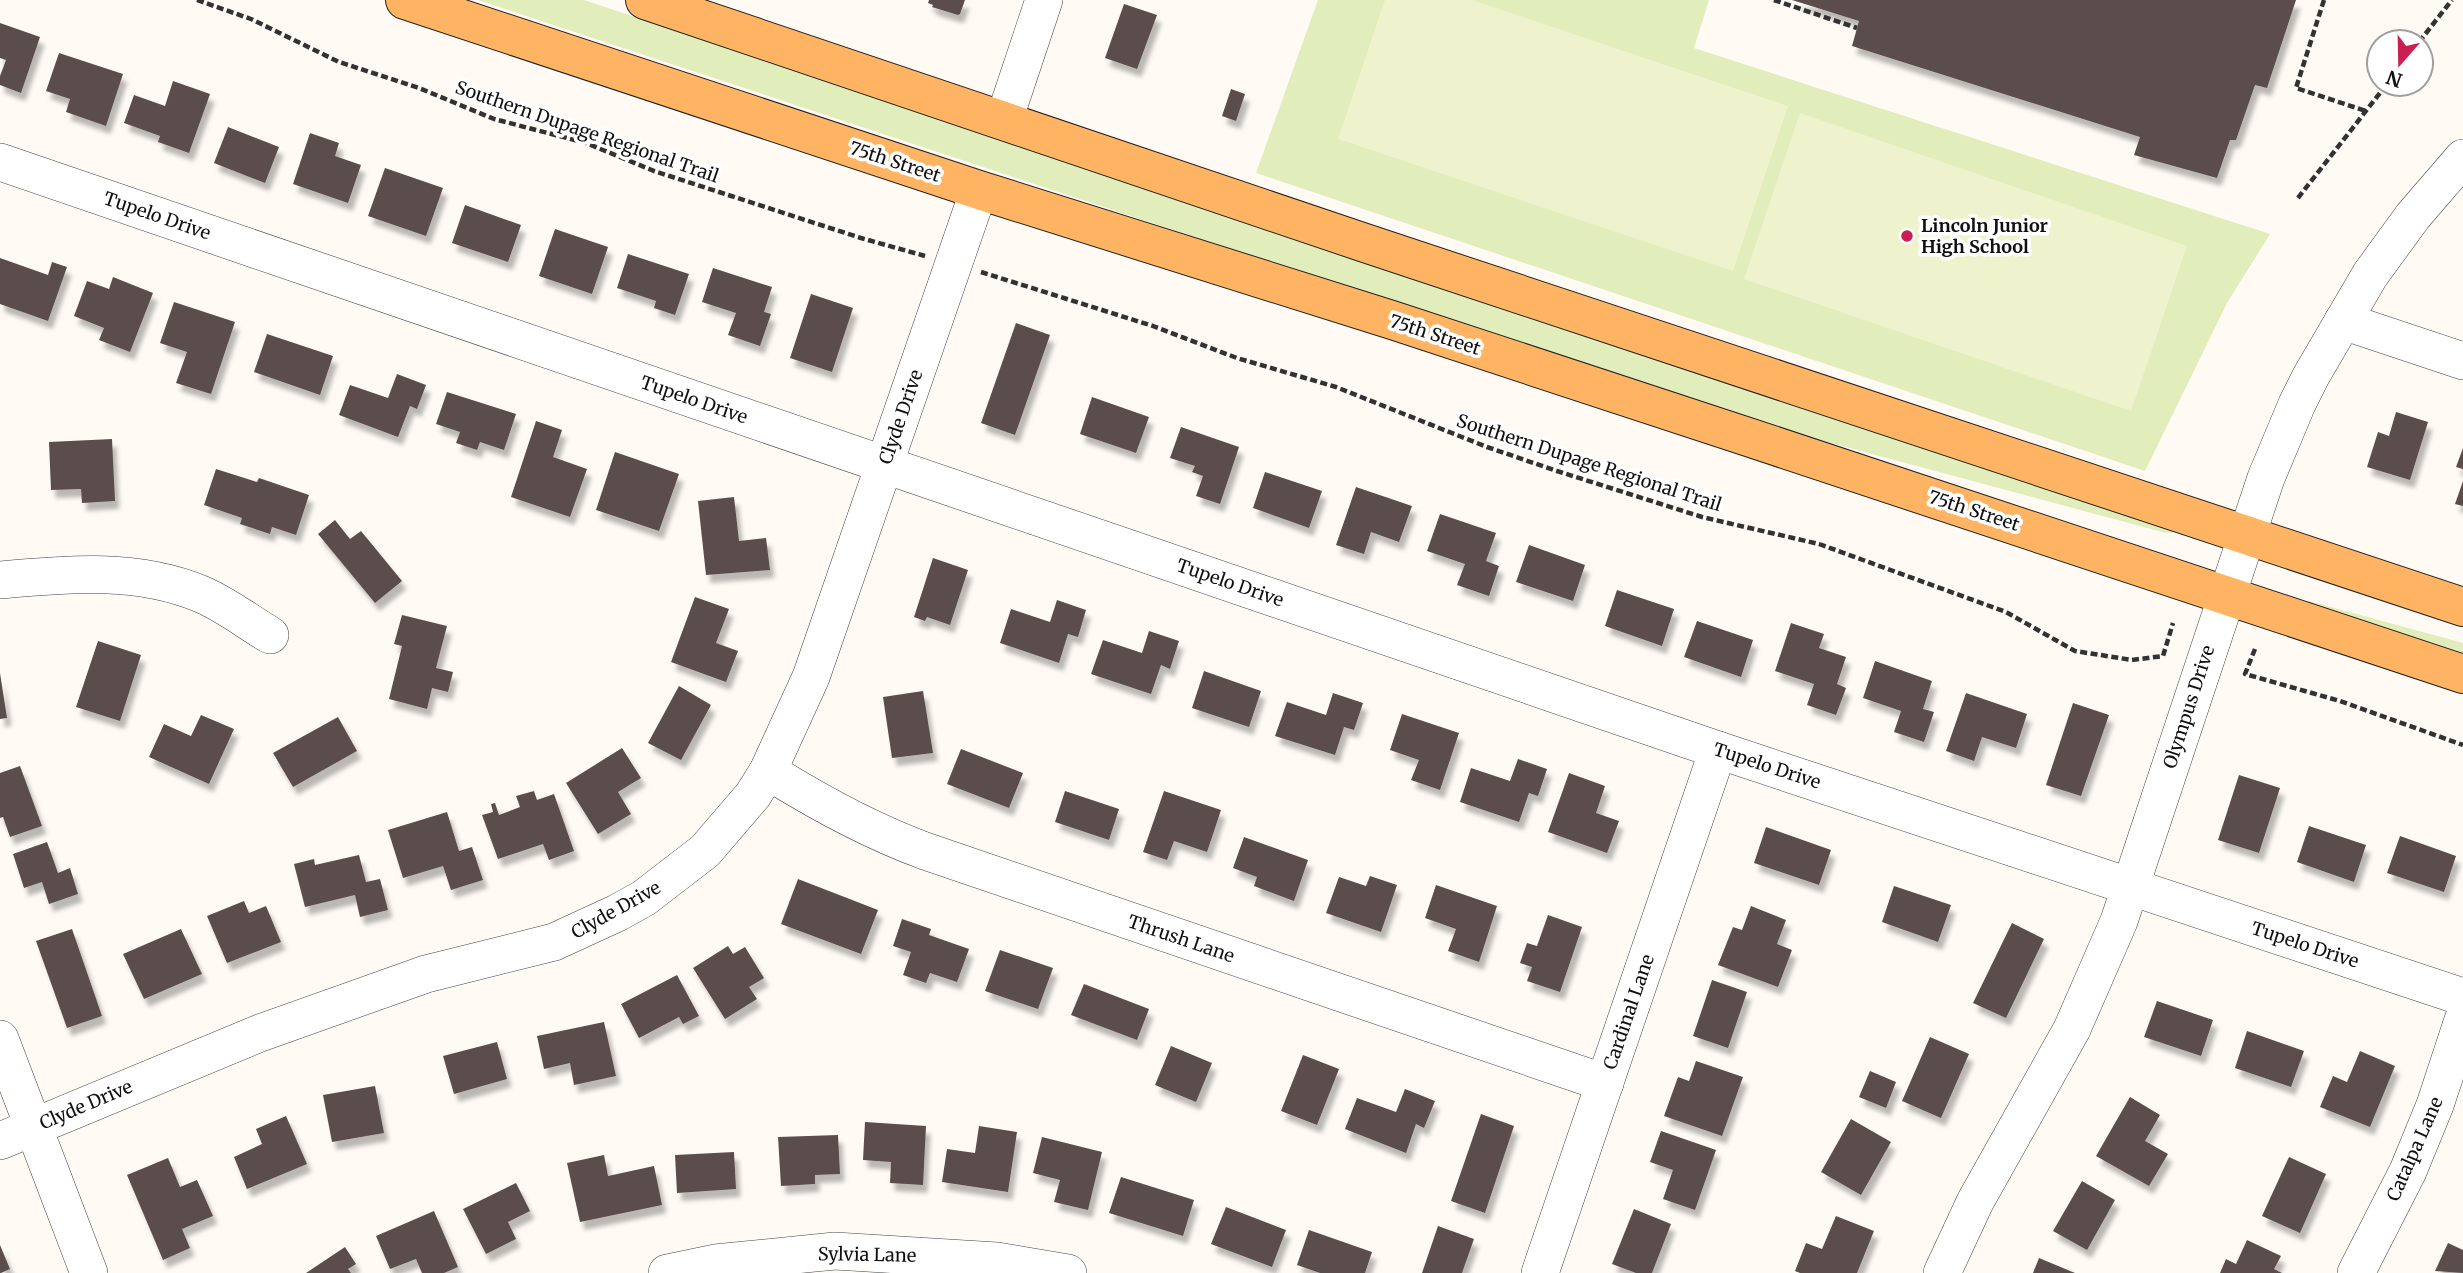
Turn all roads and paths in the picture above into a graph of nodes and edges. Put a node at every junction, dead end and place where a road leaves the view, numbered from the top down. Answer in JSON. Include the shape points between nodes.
{"nodes":[{"id":1,"x":197,"y":0,"type":"edge"},
{"id":2,"x":405,"y":0,"type":"edge"},
{"id":3,"x":645,"y":0,"type":"edge"},
{"id":4,"x":1044,"y":0,"type":"edge"},
{"id":5,"x":1774,"y":0,"type":"edge"},
{"id":6,"x":2325,"y":0,"type":"edge"},
{"id":7,"x":2452,"y":0,"type":"edge"},
{"id":8,"x":1857,"y":28,"type":"dead end"},
{"id":9,"x":2430,"y":28,"type":"edge"},
{"id":10,"x":2376,"y":98,"type":"edge"},
{"id":11,"x":2366,"y":111,"type":"junction"},
{"id":12,"x":1004,"y":120,"type":"junction"},
{"id":13,"x":2463,"y":158,"type":"edge"},
{"id":14,"x":0,"y":162,"type":"edge"},
{"id":15,"x":979,"y":190,"type":"junction"},
{"id":16,"x":2298,"y":198,"type":"dead end"},
{"id":17,"x":935,"y":259,"type":"dead end"},
{"id":18,"x":973,"y":270,"type":"dead end"},
{"id":19,"x":2343,"y":321,"type":"junction"},
{"id":20,"x":2463,"y":361,"type":"edge"},
{"id":21,"x":884,"y":465,"type":"junction"},
{"id":22,"x":2247,"y":534,"type":"junction"},
{"id":23,"x":0,"y":580,"type":"edge"},
{"id":24,"x":2226,"y":595,"type":"junction"},
{"id":25,"x":2463,"y":607,"type":"edge"},
{"id":26,"x":2173,"y":623,"type":"dead end"},
{"id":27,"x":270,"y":635,"type":"dead end"},
{"id":28,"x":2255,"y":649,"type":"dead end"},
{"id":29,"x":2463,"y":674,"type":"edge"},
{"id":30,"x":2463,"y":745,"type":"edge"},
{"id":31,"x":1718,"y":750,"type":"junction"},
{"id":32,"x":768,"y":771,"type":"junction"},
{"id":33,"x":2131,"y":887,"type":"junction"},
{"id":34,"x":2463,"y":997,"type":"edge"},
{"id":35,"x":2463,"y":1020,"type":"edge"},
{"id":36,"x":0,"y":1039,"type":"edge"},
{"id":37,"x":1605,"y":1083,"type":"junction"},
{"id":38,"x":34,"y":1127,"type":"junction"},
{"id":39,"x":0,"y":1141,"type":"edge"},
{"id":40,"x":89,"y":1273,"type":"edge"},
{"id":41,"x":667,"y":1273,"type":"edge"},
{"id":42,"x":1068,"y":1273,"type":"edge"},
{"id":43,"x":1540,"y":1273,"type":"edge"},
{"id":44,"x":1942,"y":1273,"type":"edge"},
{"id":45,"x":2356,"y":1273,"type":"edge"}],
"edges":[{"from":1,"to":17,"type":"path","name":"Southern Dupage Regional Trail","via":[[251,19],[339,62],[494,119],[586,143],[681,179]]},
{"from":2,"to":15,"type":"main road","name":"75th Street"},
{"from":3,"to":12,"type":"main road"},
{"from":4,"to":12,"type":"street"},
{"from":5,"to":8,"type":"path"},
{"from":6,"to":11,"type":"path","via":[[2296,88]]},
{"from":7,"to":9,"type":"path"},
{"from":10,"to":11,"type":"path"},
{"from":11,"to":16,"type":"path"},
{"from":12,"to":22,"type":"main road"},
{"from":13,"to":19,"type":"street","name":"Olympus Drive","via":[[2413,216]]},
{"from":14,"to":21,"type":"street","name":"Tupelo Drive"},
{"from":15,"to":21,"type":"street","name":"Clyde Drive"},
{"from":15,"to":24,"type":"main road","name":"75th Street","via":[[1392,320]]},
{"from":18,"to":26,"type":"path","name":"Southern Dupage Regional Trail","via":[[1336,387],[1487,447],[1596,483],[1702,517],[1819,544],[2006,612],[2076,651],[2132,660],[2163,656]]},
{"from":19,"to":20,"type":"street"},
{"from":19,"to":22,"type":"street","name":"Olympus Drive","via":[[2297,404]]},
{"from":21,"to":31,"type":"street","name":"Tupelo Drive"},
{"from":21,"to":32,"type":"street","name":"Clyde Drive","via":[[811,677]]},
{"from":22,"to":24,"type":"street","name":"Olympus Drive"},
{"from":22,"to":25,"type":"main road"},
{"from":23,"to":27,"type":"street","via":[[77,574],[132,576],[203,594]]},
{"from":24,"to":29,"type":"main road","name":"75th Street"},
{"from":24,"to":33,"type":"street","name":"Olympus Drive"},
{"from":28,"to":30,"type":"path","via":[[2245,674],[2340,701]]},
{"from":31,"to":33,"type":"street","name":"Tupelo Drive"},
{"from":31,"to":37,"type":"street","name":"Cardinal Lane"},
{"from":32,"to":37,"type":"street","name":"Thrush Lane","via":[[877,833],[925,851]]},
{"from":32,"to":38,"type":"street","name":"Clyde Drive","via":[[705,851],[644,898],[580,932],[426,974],[260,1033]]},
{"from":33,"to":34,"type":"street","name":"Tupelo Drive"},
{"from":33,"to":44,"type":"street","name":"Olympus Drive","via":[[2086,1001],[1975,1202]]},
{"from":35,"to":45,"type":"street","name":"Catalpa Lane","via":[[2408,1171]]},
{"from":36,"to":38,"type":"street"},
{"from":37,"to":43,"type":"street","name":"Cardinal Lane"},
{"from":38,"to":39,"type":"street","name":"Clyde Drive"},
{"from":38,"to":40,"type":"street"},
{"from":41,"to":42,"type":"street","name":"Sylvia Lane","via":[[715,1263],[835,1251],[997,1261]]}]}
